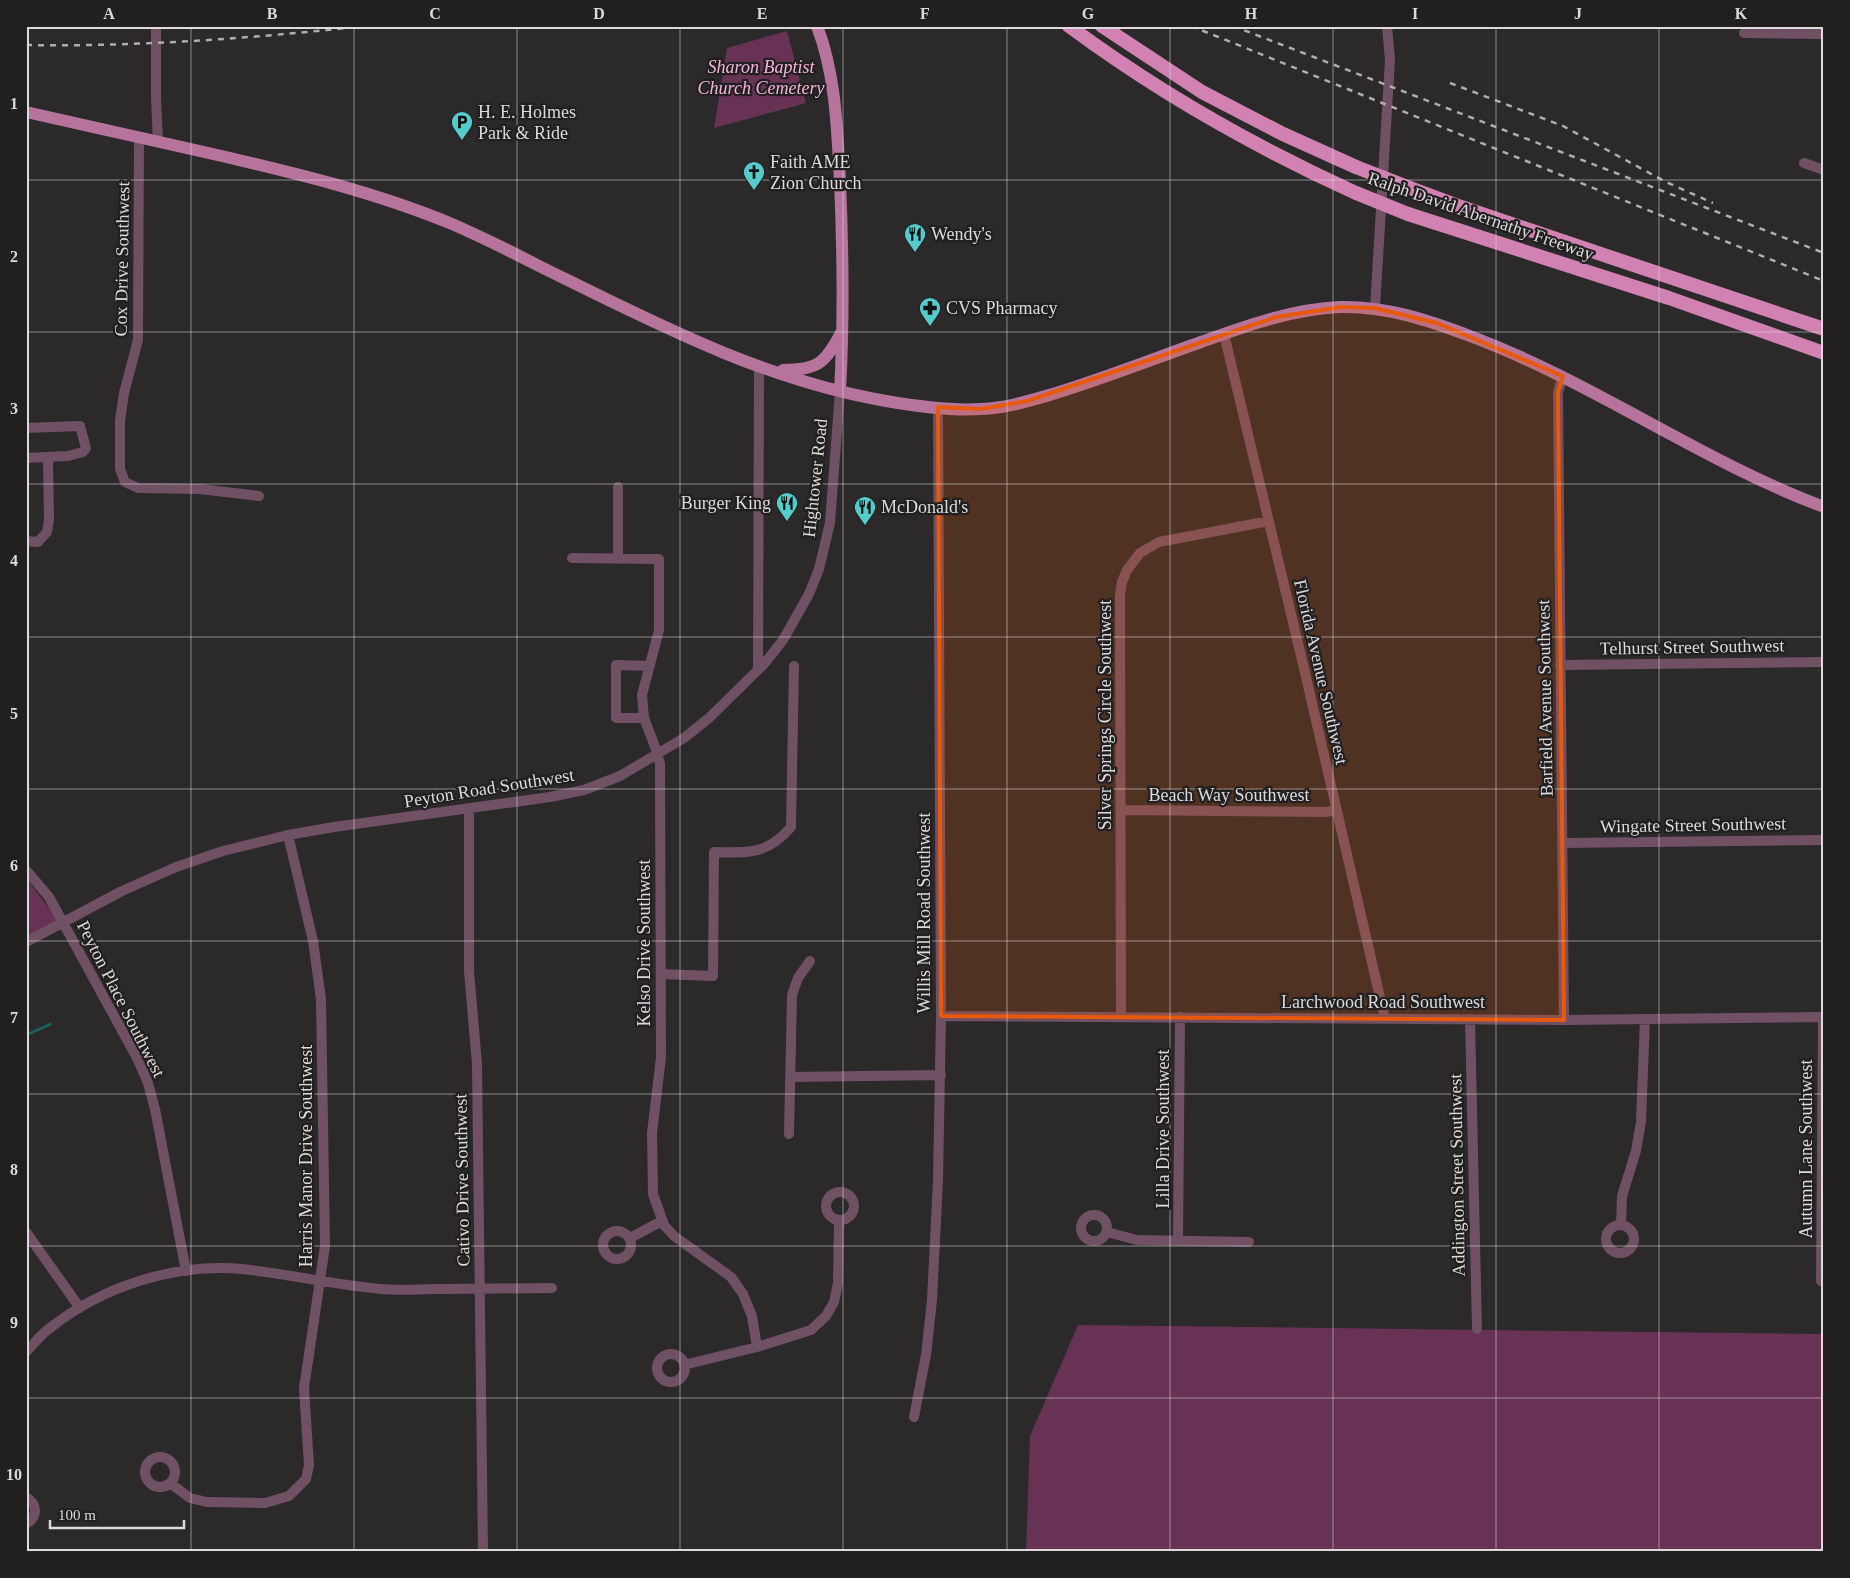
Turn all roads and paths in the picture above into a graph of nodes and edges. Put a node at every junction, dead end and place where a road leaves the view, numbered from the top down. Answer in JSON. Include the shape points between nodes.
{"nodes":[{"id":1,"x":156,"y":26,"type":"edge"},
{"id":2,"x":817,"y":26,"type":"edge"},
{"id":3,"x":1069,"y":26,"type":"edge"},
{"id":4,"x":1102,"y":26,"type":"edge"},
{"id":5,"x":1387,"y":26,"type":"edge"},
{"id":6,"x":1744,"y":33,"type":"dead end"},
{"id":7,"x":1824,"y":34,"type":"edge"},
{"id":8,"x":26,"y":112,"type":"edge"},
{"id":9,"x":139,"y":138,"type":"junction"},
{"id":10,"x":158,"y":142,"type":"junction"},
{"id":11,"x":1804,"y":164,"type":"dead end"},
{"id":12,"x":1824,"y":170,"type":"edge"},
{"id":13,"x":1376,"y":308,"type":"junction"},
{"id":14,"x":1824,"y":329,"type":"edge"},
{"id":15,"x":843,"y":331,"type":"junction"},
{"id":16,"x":1224,"y":334,"type":"junction"},
{"id":17,"x":1824,"y":353,"type":"edge"},
{"id":18,"x":764,"y":368,"type":"junction"},
{"id":19,"x":1563,"y":376,"type":"junction"},
{"id":20,"x":840,"y":391,"type":"junction"},
{"id":21,"x":938,"y":407,"type":"junction"},
{"id":22,"x":26,"y":428,"type":"edge"},
{"id":23,"x":48,"y":457,"type":"junction"},
{"id":24,"x":26,"y":458,"type":"edge"},
{"id":25,"x":618,"y":487,"type":"dead end"},
{"id":26,"x":259,"y":496,"type":"dead end"},
{"id":27,"x":1824,"y":507,"type":"edge"},
{"id":28,"x":1269,"y":521,"type":"junction"},
{"id":29,"x":26,"y":541,"type":"edge"},
{"id":30,"x":572,"y":558,"type":"dead end"},
{"id":31,"x":618,"y":559,"type":"junction"},
{"id":32,"x":1824,"y":662,"type":"edge"},
{"id":33,"x":1560,"y":665,"type":"junction"},
{"id":34,"x":650,"y":666,"type":"junction"},
{"id":35,"x":794,"y":666,"type":"dead end"},
{"id":36,"x":758,"y":670,"type":"junction"},
{"id":37,"x":644,"y":718,"type":"junction"},
{"id":38,"x":658,"y":752,"type":"junction"},
{"id":39,"x":469,"y":809,"type":"junction"},
{"id":40,"x":1121,"y":810,"type":"junction"},
{"id":41,"x":1337,"y":810,"type":"junction"},
{"id":42,"x":288,"y":835,"type":"junction"},
{"id":43,"x":1824,"y":840,"type":"edge"},
{"id":44,"x":1562,"y":843,"type":"junction"},
{"id":45,"x":26,"y":870,"type":"edge"},
{"id":46,"x":64,"y":922,"type":"junction"},
{"id":47,"x":26,"y":942,"type":"edge"},
{"id":48,"x":810,"y":961,"type":"dead end"},
{"id":49,"x":662,"y":974,"type":"junction"},
{"id":50,"x":941,"y":1016,"type":"junction"},
{"id":51,"x":1122,"y":1017,"type":"junction"},
{"id":52,"x":1180,"y":1017,"type":"junction"},
{"id":53,"x":1824,"y":1017,"type":"edge"},
{"id":54,"x":1385,"y":1019,"type":"junction"},
{"id":55,"x":1470,"y":1019,"type":"junction"},
{"id":56,"x":1645,"y":1019,"type":"junction"},
{"id":57,"x":1564,"y":1020,"type":"junction"},
{"id":58,"x":941,"y":1075,"type":"junction"},
{"id":59,"x":790,"y":1081,"type":"junction"},
{"id":60,"x":789,"y":1134,"type":"dead end"},
{"id":61,"x":662,"y":1220,"type":"junction"},
{"id":62,"x":839,"y":1220,"type":"dead end"},
{"id":63,"x":1620,"y":1225,"type":"dead end"},
{"id":64,"x":26,"y":1232,"type":"edge"},
{"id":65,"x":1106,"y":1232,"type":"dead end"},
{"id":66,"x":630,"y":1238,"type":"dead end"},
{"id":67,"x":1178,"y":1241,"type":"junction"},
{"id":68,"x":1249,"y":1242,"type":"dead end"},
{"id":69,"x":186,"y":1271,"type":"junction"},
{"id":70,"x":321,"y":1281,"type":"junction"},
{"id":71,"x":1821,"y":1281,"type":"dead end"},
{"id":72,"x":552,"y":1288,"type":"dead end"},
{"id":73,"x":480,"y":1289,"type":"junction"},
{"id":74,"x":80,"y":1308,"type":"junction"},
{"id":75,"x":1477,"y":1329,"type":"dead end"},
{"id":76,"x":757,"y":1347,"type":"junction"},
{"id":77,"x":26,"y":1352,"type":"edge"},
{"id":78,"x":684,"y":1365,"type":"dead end"},
{"id":79,"x":914,"y":1417,"type":"dead end"},
{"id":80,"x":170,"y":1483,"type":"dead end"},
{"id":81,"x":26,"y":1497,"type":"edge"},
{"id":82,"x":26,"y":1524,"type":"edge"},
{"id":83,"x":483,"y":1552,"type":"edge"}],
"edges":[{"from":1,"to":10,"type":"street"},
{"from":2,"to":15,"type":"main road","via":[[831,76],[836,115]]},
{"from":3,"to":17,"type":"highway","name":"Ralph David Abernathy Freeway","bridge":true,"via":[[1101,50],[1212,119],[1293,164],[1356,193],[1408,214],[1669,298]]},
{"from":4,"to":14,"type":"highway","name":"Ralph David Abernathy Freeway","bridge":true,"via":[[1202,92],[1282,134],[1356,167],[1460,207]]},
{"from":5,"to":13,"type":"street","via":[[1390,60]]},
{"from":6,"to":7,"type":"street"},
{"from":8,"to":9,"type":"main road"},
{"from":9,"to":10,"type":"main road"},
{"from":9,"to":26,"type":"street","name":"Cox Drive Southwest","via":[[138,340],[120,421],[120,468],[125,482],[138,488],[200,489]]},
{"from":10,"to":18,"type":"main road","via":[[319,179],[418,210],[489,240],[689,339]]},
{"from":11,"to":12,"type":"street"},
{"from":13,"to":16,"type":"main road","via":[[1306,310]]},
{"from":13,"to":19,"type":"main road","via":[[1437,323]]},
{"from":15,"to":18,"type":"main road","via":[[820,364],[802,370]]},
{"from":15,"to":20,"type":"main road"},
{"from":16,"to":21,"type":"main road","via":[[1086,384],[1020,403],[981,409]]},
{"from":16,"to":28,"type":"street","name":"Florida Avenue Southwest"},
{"from":18,"to":20,"type":"main road"},
{"from":18,"to":36,"type":"street"},
{"from":19,"to":27,"type":"main road","via":[[1750,474]]},
{"from":19,"to":33,"type":"street","name":"Barfield Avenue Southwest","via":[[1558,392]]},
{"from":20,"to":21,"type":"main road"},
{"from":20,"to":36,"type":"street","name":"Hightower Road","via":[[830,523],[819,569],[797,618]]},
{"from":21,"to":50,"type":"street","name":"Willis Mill Road Southwest"},
{"from":22,"to":23,"type":"street","via":[[80,426],[86,448],[82,452]]},
{"from":23,"to":24,"type":"street"},
{"from":23,"to":29,"type":"street","via":[[47,532],[38,542]]},
{"from":25,"to":31,"type":"street"},
{"from":28,"to":40,"type":"street","name":"Silver Springs Circle Southwest","via":[[1159,542],[1140,553],[1127,570],[1120,595]]},
{"from":28,"to":41,"type":"street","name":"Florida Avenue Southwest"},
{"from":30,"to":31,"type":"street"},
{"from":31,"to":34,"type":"street","name":"Kelso Drive Southwest","via":[[659,559],[659,630]]},
{"from":32,"to":33,"type":"street","name":"Telhurst Street Southwest"},
{"from":33,"to":44,"type":"street","name":"Barfield Avenue Southwest"},
{"from":34,"to":37,"type":"street","name":"Kelso Drive Southwest","via":[[642,695]]},
{"from":34,"to":37,"type":"street","via":[[616,665],[616,718]]},
{"from":35,"to":49,"type":"street","via":[[791,827],[770,846],[746,853],[714,852],[713,976]]},
{"from":36,"to":38,"type":"street","name":"Peyton Road Southwest","via":[[709,718],[684,738]]},
{"from":37,"to":38,"type":"street","name":"Kelso Drive Southwest"},
{"from":38,"to":39,"type":"street","name":"Peyton Road Southwest","via":[[620,776],[584,790]]},
{"from":38,"to":49,"type":"street","name":"Kelso Drive Southwest"},
{"from":39,"to":42,"type":"street","name":"Peyton Road Southwest"},
{"from":39,"to":73,"type":"street","name":"Cativo Drive Southwest","via":[[469,971],[477,1064]]},
{"from":40,"to":41,"type":"street","name":"Beach Way Southwest"},
{"from":40,"to":51,"type":"street","name":"Silver Springs Circle Southwest"},
{"from":41,"to":54,"type":"street","name":"Florida Avenue Southwest"},
{"from":42,"to":46,"type":"street","name":"Peyton Road Southwest","via":[[223,850],[176,867]]},
{"from":42,"to":70,"type":"street","name":"Harris Manor Drive Southwest","via":[[313,941],[321,998],[325,1246]]},
{"from":43,"to":44,"type":"street","name":"Wingate Street Southwest"},
{"from":44,"to":57,"type":"street","name":"Barfield Avenue Southwest"},
{"from":45,"to":46,"type":"street","name":"Peyton Place Southwest","via":[[49,897]]},
{"from":46,"to":47,"type":"street","name":"Peyton Road Southwest"},
{"from":46,"to":69,"type":"street","name":"Peyton Place Southwest","via":[[148,1083]]},
{"from":48,"to":59,"type":"street","via":[[798,978],[792,995]]},
{"from":49,"to":61,"type":"street","name":"Kelso Drive Southwest","via":[[661,1057],[652,1133],[653,1194]]},
{"from":50,"to":51,"type":"street","name":"Larchwood Road Southwest"},
{"from":50,"to":58,"type":"street","name":"Willis Mill Road Southwest"},
{"from":51,"to":52,"type":"street","name":"Larchwood Road Southwest"},
{"from":52,"to":54,"type":"street","name":"Larchwood Road Southwest"},
{"from":52,"to":67,"type":"street","name":"Lilla Drive Southwest"},
{"from":53,"to":56,"type":"street","name":"Larchwood Road Southwest"},
{"from":53,"to":71,"type":"street","name":"Autumn Lane Southwest"},
{"from":54,"to":55,"type":"street","name":"Larchwood Road Southwest"},
{"from":55,"to":57,"type":"street","name":"Larchwood Road Southwest"},
{"from":55,"to":75,"type":"street","name":"Addington Street Southwest"},
{"from":56,"to":57,"type":"street","name":"Larchwood Road Southwest"},
{"from":56,"to":63,"type":"street","via":[[1641,1122],[1622,1196]]},
{"from":58,"to":59,"type":"street"},
{"from":58,"to":79,"type":"street","name":"Willis Mill Road Southwest","via":[[932,1300]]},
{"from":59,"to":60,"type":"street"},
{"from":61,"to":66,"type":"street"},
{"from":61,"to":76,"type":"street","via":[[680,1242],[731,1277],[744,1294],[752,1316]]},
{"from":62,"to":76,"type":"street","via":[[838,1284],[834,1302],[826,1316],[811,1330]]},
{"from":64,"to":74,"type":"street"},
{"from":65,"to":67,"type":"street","via":[[1137,1240]]},
{"from":67,"to":68,"type":"street"},
{"from":69,"to":70,"type":"street","via":[[242,1269]]},
{"from":69,"to":74,"type":"street","via":[[131,1284]]},
{"from":70,"to":73,"type":"street","via":[[383,1289]]},
{"from":70,"to":80,"type":"street","name":"Harris Manor Drive Southwest","via":[[304,1388],[309,1465],[306,1479],[289,1496],[265,1503],[207,1502],[190,1498]]},
{"from":72,"to":73,"type":"street"},
{"from":73,"to":83,"type":"street","name":"Cativo Drive Southwest"},
{"from":74,"to":77,"type":"street","via":[[49,1328]]},
{"from":76,"to":78,"type":"street"},
{"from":81,"to":82,"type":"street","via":[[31,1499],[36,1509],[32,1520]]}]}
